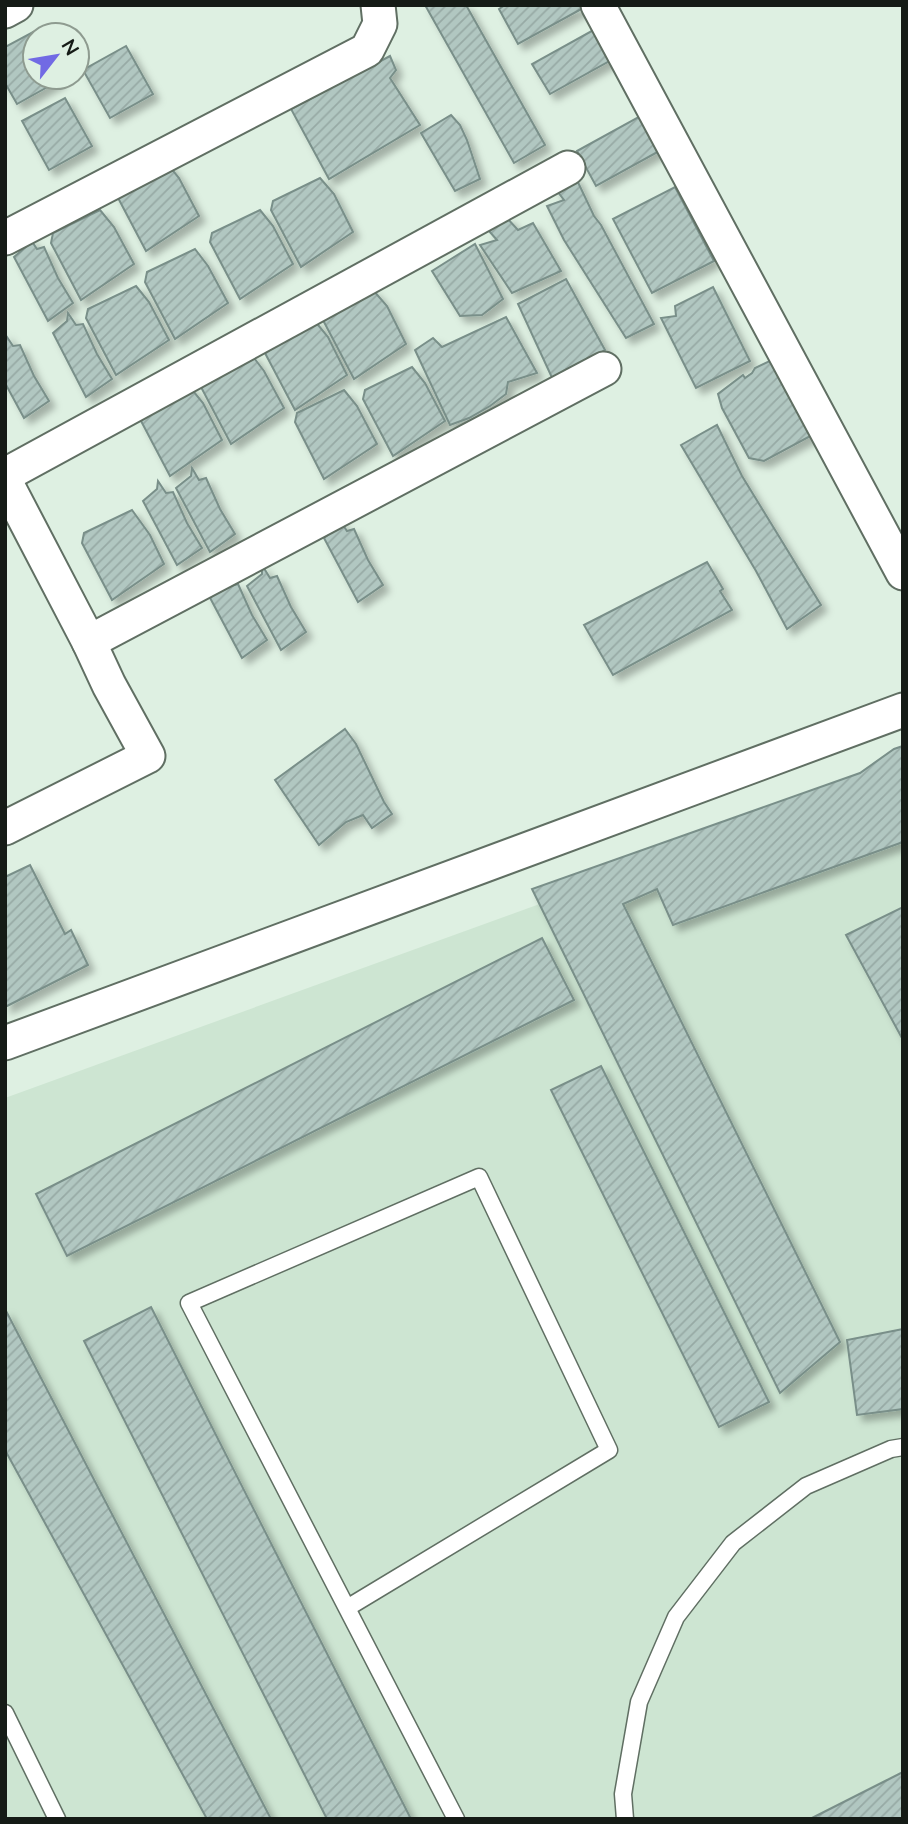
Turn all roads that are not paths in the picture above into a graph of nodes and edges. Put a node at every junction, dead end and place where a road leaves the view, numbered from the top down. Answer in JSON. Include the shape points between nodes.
{"nodes":[{"id":1,"x":16,"y":5,"type":"edge"},
{"id":2,"x":378,"y":5,"type":"edge"},
{"id":3,"x":598,"y":5,"type":"edge"},
{"id":4,"x":5,"y":11,"type":"edge"},
{"id":5,"x":568,"y":168,"type":"dead end"},
{"id":6,"x":5,"y":238,"type":"edge"},
{"id":7,"x":604,"y":369,"type":"dead end"},
{"id":8,"x":5,"y":475,"type":"edge"},
{"id":9,"x":5,"y":481,"type":"edge"},
{"id":10,"x":903,"y":573,"type":"edge"},
{"id":11,"x":89,"y":642,"type":"junction"},
{"id":12,"x":903,"y":710,"type":"edge"},
{"id":13,"x":5,"y":828,"type":"edge"},
{"id":14,"x":5,"y":1043,"type":"edge"},
{"id":15,"x":903,"y":1447,"type":"edge"},
{"id":16,"x":347,"y":1608,"type":"junction"},
{"id":17,"x":5,"y":1713,"type":"edge"},
{"id":18,"x":57,"y":1819,"type":"edge"},
{"id":19,"x":456,"y":1819,"type":"edge"},
{"id":20,"x":625,"y":1819,"type":"edge"}],
"edges":[{"from":1,"to":4,"type":"street"},
{"from":2,"to":6,"type":"street","via":[[380,24],[367,50]]},
{"from":3,"to":10,"type":"street"},
{"from":5,"to":8,"type":"street"},
{"from":7,"to":11,"type":"street"},
{"from":9,"to":11,"type":"street"},
{"from":11,"to":13,"type":"street","via":[[148,756]]},
{"from":12,"to":14,"type":"street"},
{"from":15,"to":20,"type":"lane","via":[[806,1486],[733,1543],[676,1617],[639,1702],[624,1794]]},
{"from":16,"to":16,"type":"lane","via":[[190,1303],[479,1177],[609,1450]]},
{"from":16,"to":19,"type":"lane"},
{"from":17,"to":18,"type":"lane"}]}
